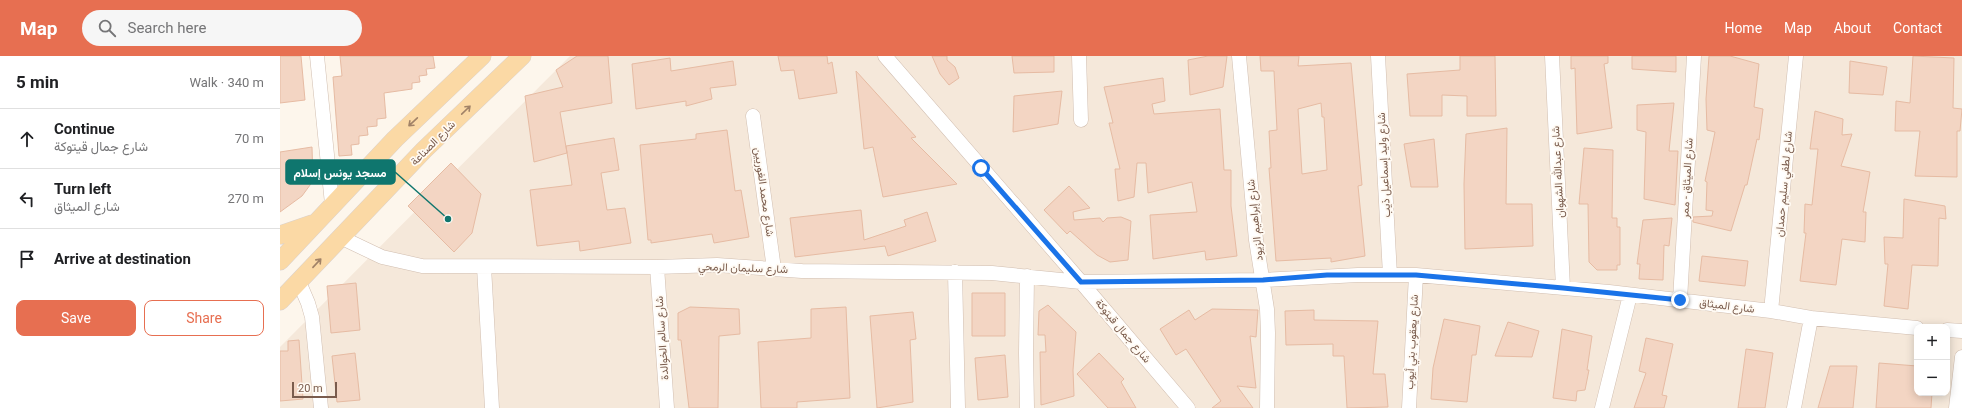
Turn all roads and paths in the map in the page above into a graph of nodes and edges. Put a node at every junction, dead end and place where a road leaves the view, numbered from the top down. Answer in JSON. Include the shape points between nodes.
{"nodes":[{"id":1,"x":317,"y":56,"type":"edge"},
{"id":2,"x":482,"y":56,"type":"edge"},
{"id":3,"x":522,"y":56,"type":"edge"},
{"id":4,"x":885,"y":56,"type":"edge"},
{"id":5,"x":1079,"y":56,"type":"edge"},
{"id":6,"x":1239,"y":56,"type":"edge"},
{"id":7,"x":1378,"y":56,"type":"edge"},
{"id":8,"x":1552,"y":56,"type":"edge"},
{"id":9,"x":1694,"y":56,"type":"edge"},
{"id":10,"x":1796,"y":56,"type":"edge"},
{"id":11,"x":753,"y":116,"type":"dead end"},
{"id":12,"x":1081,"y":120,"type":"dead end"},
{"id":13,"x":332,"y":204,"type":"junction"},
{"id":14,"x":314,"y":223,"type":"junction"},
{"id":15,"x":280,"y":235,"type":"edge"},
{"id":16,"x":340,"y":237,"type":"junction"},
{"id":17,"x":280,"y":261,"type":"edge"},
{"id":18,"x":484,"y":267,"type":"junction"},
{"id":19,"x":657,"y":267,"type":"junction"},
{"id":20,"x":774,"y":269,"type":"junction"},
{"id":21,"x":955,"y":272,"type":"junction"},
{"id":22,"x":1390,"y":275,"type":"junction"},
{"id":23,"x":1416,"y":275,"type":"junction"},
{"id":24,"x":1027,"y":276,"type":"junction"},
{"id":25,"x":1263,"y":280,"type":"junction"},
{"id":26,"x":1081,"y":282,"type":"junction"},
{"id":27,"x":1563,"y":288,"type":"junction"},
{"id":28,"x":290,"y":292,"type":"edge"},
{"id":29,"x":1630,"y":295,"type":"junction"},
{"id":30,"x":1680,"y":300,"type":"junction"},
{"id":31,"x":1771,"y":311,"type":"junction"},
{"id":32,"x":1811,"y":318,"type":"junction"},
{"id":33,"x":1914,"y":328,"type":"edge"},
{"id":34,"x":1950,"y":330,"type":"edge"},
{"id":35,"x":1962,"y":331,"type":"edge"},
{"id":36,"x":1962,"y":356,"type":"edge"},
{"id":37,"x":321,"y":408,"type":"edge"},
{"id":38,"x":492,"y":408,"type":"edge"},
{"id":39,"x":667,"y":408,"type":"edge"},
{"id":40,"x":958,"y":408,"type":"edge"},
{"id":41,"x":1027,"y":408,"type":"edge"},
{"id":42,"x":1188,"y":408,"type":"edge"},
{"id":43,"x":1268,"y":408,"type":"edge"},
{"id":44,"x":1409,"y":408,"type":"edge"},
{"id":45,"x":1602,"y":408,"type":"edge"},
{"id":46,"x":1794,"y":408,"type":"edge"},
{"id":47,"x":1956,"y":408,"type":"edge"}],
"edges":[{"from":1,"to":13,"type":"street"},
{"from":2,"to":13,"type":"main road","one_way":true,"via":[[395,139]]},
{"from":16,"to":3,"type":"main road","name":"شارع الصناعة","one_way":true,"via":[[424,150]]},
{"from":4,"to":26,"type":"street","name":"شارع جمال قيتوكة"},
{"from":5,"to":12,"type":"street"},
{"from":6,"to":25,"type":"street","name":"شارع إبراهيم الزيود","via":[[1256,240]]},
{"from":7,"to":22,"type":"street","name":"شارع وليد إسماعيل ذيب"},
{"from":8,"to":27,"type":"street","name":"شارع عبدالله الشهوان"},
{"from":9,"to":30,"type":"street","name":"شارع الميثاق - ممر"},
{"from":10,"to":31,"type":"street","name":"شارع لطفي سليم حمدان"},
{"from":11,"to":20,"type":"street","name":"شارع محمد الغوريين"},
{"from":13,"to":14,"type":"main road"},
{"from":14,"to":15,"type":"main road"},
{"from":14,"to":17,"type":"main road"},
{"from":16,"to":18,"type":"street","name":"شارع سليمان الرمحي","via":[[364,250],[403,263],[422,266]]},
{"from":28,"to":16,"type":"main road","name":"شارع الصناعة","one_way":true},
{"from":18,"to":19,"type":"street","name":"شارع سليمان الرمحي"},
{"from":18,"to":38,"type":"street"},
{"from":19,"to":20,"type":"street","name":"شارع سليمان الرمحي","via":[[717,265]]},
{"from":19,"to":39,"type":"street","name":"شارع سالم الخوالدة"},
{"from":20,"to":21,"type":"street","name":"شارع سليمان الرمحي"},
{"from":21,"to":24,"type":"street","name":"شارع سليمان الرمحي"},
{"from":21,"to":40,"type":"street"},
{"from":22,"to":23,"type":"street","name":"شارع الميثاق"},
{"from":22,"to":25,"type":"street","name":"شارع الميثاق","via":[[1327,275]]},
{"from":23,"to":27,"type":"street","name":"شارع الميثاق"},
{"from":23,"to":44,"type":"street","name":"شارع يعقوب بني أيوب"},
{"from":24,"to":26,"type":"street","name":"شارع سليمان الرمحي"},
{"from":24,"to":41,"type":"street"},
{"from":25,"to":26,"type":"street","name":"شارع الميثاق"},
{"from":25,"to":43,"type":"street","name":"شارع إبراهيم الزيود","via":[[1268,333]]},
{"from":26,"to":42,"type":"street","name":"شارع جمال قيتوكة"},
{"from":27,"to":29,"type":"street","name":"شارع الميثاق"},
{"from":28,"to":37,"type":"street","via":[[308,303],[313,322]]},
{"from":29,"to":30,"type":"street","name":"شارع الميثاق"},
{"from":29,"to":45,"type":"street"},
{"from":30,"to":31,"type":"street","name":"شارع الميثاق"},
{"from":31,"to":32,"type":"street","name":"شارع الميثاق"},
{"from":32,"to":33,"type":"street","name":"شارع الميثاق"},
{"from":32,"to":46,"type":"street"},
{"from":34,"to":35,"type":"street"},
{"from":36,"to":47,"type":"street"}]}
